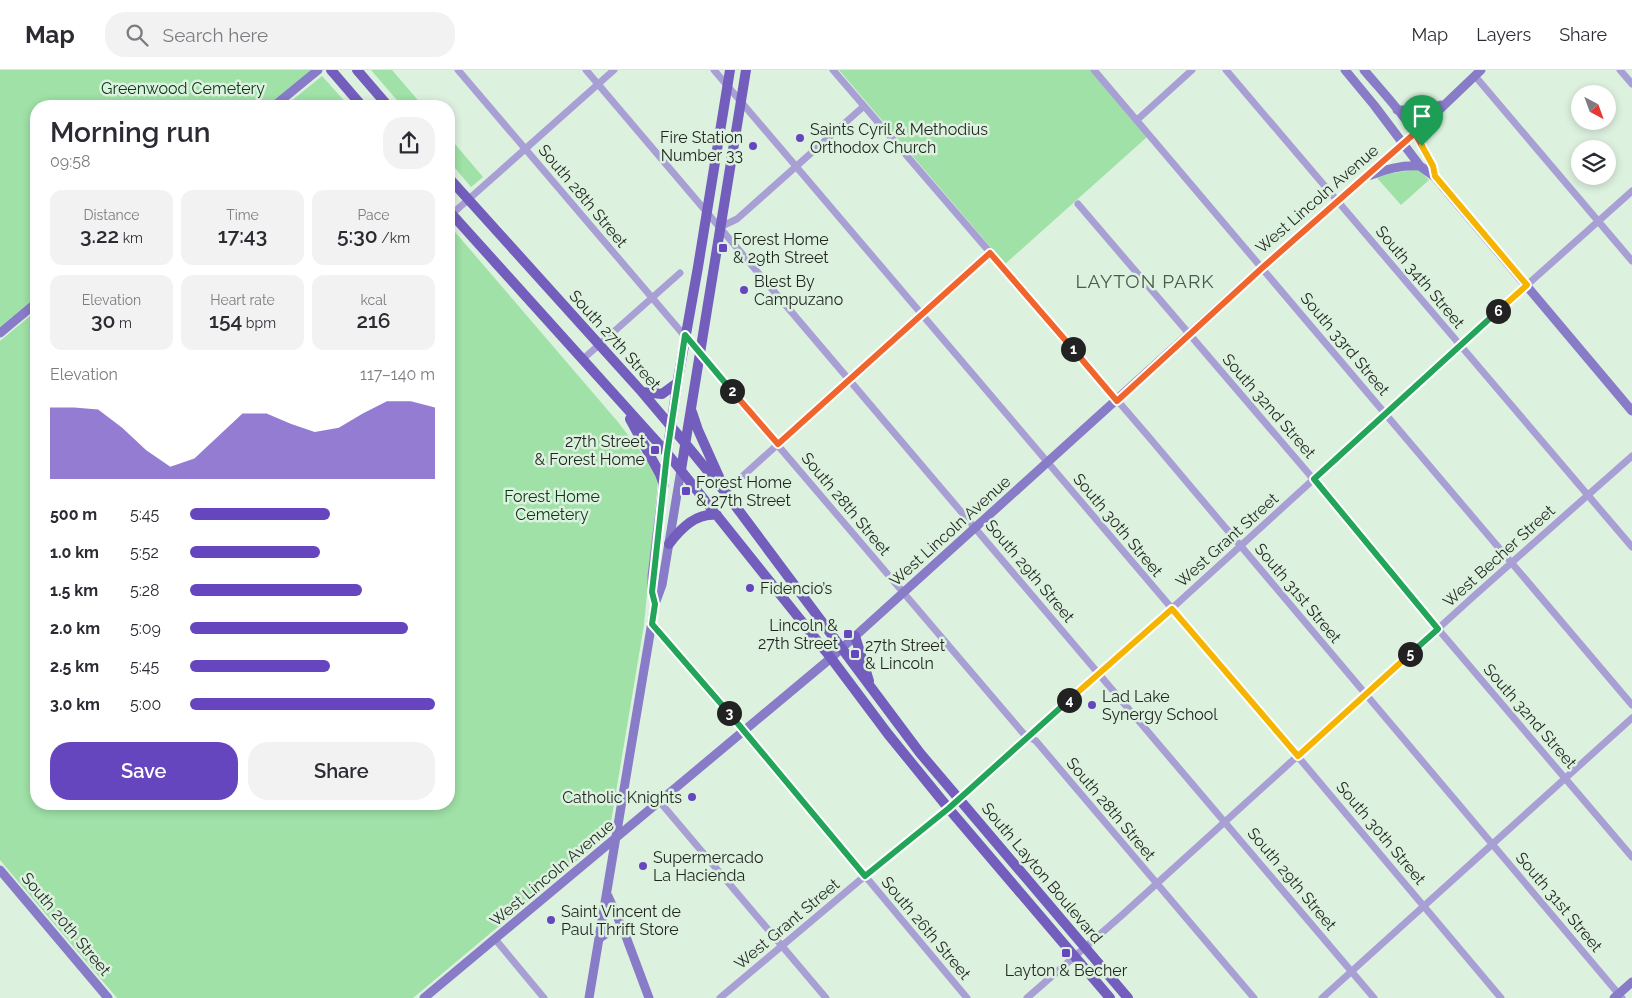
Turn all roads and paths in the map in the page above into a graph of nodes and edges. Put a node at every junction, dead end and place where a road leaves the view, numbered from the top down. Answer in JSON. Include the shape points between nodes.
{"nodes":[{"id":1,"x":318,"y":70,"type":"edge"},
{"id":2,"x":331,"y":70,"type":"edge"},
{"id":3,"x":356,"y":70,"type":"edge"},
{"id":4,"x":458,"y":70,"type":"edge"},
{"id":5,"x":586,"y":70,"type":"edge"},
{"id":6,"x":614,"y":70,"type":"edge"},
{"id":7,"x":714,"y":70,"type":"edge"},
{"id":8,"x":730,"y":70,"type":"edge"},
{"id":9,"x":746,"y":70,"type":"edge"},
{"id":10,"x":833,"y":70,"type":"edge"},
{"id":11,"x":1094,"y":70,"type":"edge"},
{"id":12,"x":1192,"y":70,"type":"edge"},
{"id":13,"x":1226,"y":70,"type":"edge"},
{"id":14,"x":1345,"y":70,"type":"edge"},
{"id":15,"x":1364,"y":70,"type":"edge"},
{"id":16,"x":1620,"y":70,"type":"edge"},
{"id":17,"x":1478,"y":73,"type":"edge"},
{"id":18,"x":598,"y":84,"type":"junction"},
{"id":19,"x":1632,"y":84,"type":"edge"},
{"id":20,"x":727,"y":85,"type":"junction"},
{"id":21,"x":281,"y":100,"type":"edge"},
{"id":22,"x":357,"y":100,"type":"edge"},
{"id":23,"x":383,"y":100,"type":"edge"},
{"id":24,"x":740,"y":101,"type":"junction"},
{"id":25,"x":1446,"y":103,"type":"junction"},
{"id":26,"x":864,"y":106,"type":"junction"},
{"id":27,"x":1397,"y":110,"type":"junction"},
{"id":28,"x":1137,"y":120,"type":"junction"},
{"id":29,"x":1415,"y":133,"type":"junction"},
{"id":30,"x":1404,"y":143,"type":"junction"},
{"id":31,"x":526,"y":149,"type":"junction"},
{"id":32,"x":796,"y":166,"type":"junction"},
{"id":33,"x":1420,"y":166,"type":"junction"},
{"id":34,"x":1435,"y":176,"type":"junction"},
{"id":35,"x":1367,"y":177,"type":"junction"},
{"id":36,"x":455,"y":185,"type":"edge"},
{"id":37,"x":1632,"y":191,"type":"edge"},
{"id":38,"x":468,"y":200,"type":"junction"},
{"id":39,"x":1338,"y":201,"type":"junction"},
{"id":40,"x":1078,"y":204,"type":"dead end"},
{"id":41,"x":455,"y":209,"type":"edge"},
{"id":42,"x":707,"y":211,"type":"junction"},
{"id":43,"x":455,"y":218,"type":"edge"},
{"id":44,"x":1599,"y":221,"type":"junction"},
{"id":45,"x":720,"y":227,"type":"junction"},
{"id":46,"x":990,"y":253,"type":"junction"},
{"id":47,"x":1632,"y":261,"type":"edge"},
{"id":48,"x":1262,"y":268,"type":"junction"},
{"id":49,"x":680,"y":273,"type":"dead end"},
{"id":50,"x":1527,"y":285,"type":"junction"},
{"id":51,"x":652,"y":298,"type":"junction"},
{"id":52,"x":30,"y":308,"type":"edge"},
{"id":53,"x":922,"y":314,"type":"junction"},
{"id":54,"x":0,"y":334,"type":"edge"},
{"id":55,"x":1189,"y":334,"type":"junction"},
{"id":56,"x":685,"y":335,"type":"junction"},
{"id":57,"x":600,"y":345,"type":"junction"},
{"id":58,"x":1461,"y":346,"type":"junction"},
{"id":59,"x":700,"y":353,"type":"junction"},
{"id":60,"x":583,"y":359,"type":"junction"},
{"id":61,"x":850,"y":380,"type":"junction"},
{"id":62,"x":677,"y":383,"type":"junction"},
{"id":63,"x":642,"y":392,"type":"junction"},
{"id":64,"x":1117,"y":401,"type":"junction"},
{"id":65,"x":621,"y":402,"type":"junction"},
{"id":66,"x":691,"y":410,"type":"junction"},
{"id":67,"x":1632,"y":411,"type":"edge"},
{"id":68,"x":1386,"y":414,"type":"junction"},
{"id":69,"x":671,"y":426,"type":"junction"},
{"id":70,"x":685,"y":443,"type":"junction"},
{"id":71,"x":778,"y":444,"type":"junction"},
{"id":72,"x":667,"y":454,"type":"junction"},
{"id":73,"x":1632,"y":456,"type":"edge"},
{"id":74,"x":1048,"y":463,"type":"junction"},
{"id":75,"x":681,"y":470,"type":"junction"},
{"id":76,"x":1314,"y":479,"type":"junction"},
{"id":77,"x":664,"y":485,"type":"junction"},
{"id":78,"x":726,"y":492,"type":"junction"},
{"id":79,"x":1588,"y":495,"type":"junction"},
{"id":80,"x":717,"y":515,"type":"junction"},
{"id":81,"x":976,"y":528,"type":"junction"},
{"id":82,"x":669,"y":544,"type":"junction"},
{"id":83,"x":1240,"y":546,"type":"junction"},
{"id":84,"x":1632,"y":547,"type":"edge"},
{"id":85,"x":1511,"y":563,"type":"junction"},
{"id":86,"x":904,"y":593,"type":"junction"},
{"id":87,"x":655,"y":604,"type":"junction"},
{"id":88,"x":1172,"y":609,"type":"junction"},
{"id":89,"x":652,"y":624,"type":"junction"},
{"id":90,"x":1438,"y":629,"type":"junction"},
{"id":91,"x":855,"y":636,"type":"junction"},
{"id":92,"x":842,"y":648,"type":"junction"},
{"id":93,"x":831,"y":658,"type":"junction"},
{"id":94,"x":1100,"y":674,"type":"junction"},
{"id":95,"x":872,"y":689,"type":"junction"},
{"id":96,"x":1366,"y":694,"type":"junction"},
{"id":97,"x":1632,"y":705,"type":"edge"},
{"id":98,"x":1632,"y":718,"type":"edge"},
{"id":99,"x":744,"y":732,"type":"junction"},
{"id":100,"x":1028,"y":736,"type":"junction"},
{"id":101,"x":1298,"y":756,"type":"junction"},
{"id":102,"x":1565,"y":778,"type":"junction"},
{"id":103,"x":959,"y":799,"type":"junction"},
{"id":104,"x":660,"y":802,"type":"junction"},
{"id":105,"x":949,"y":808,"type":"junction"},
{"id":106,"x":1225,"y":822,"type":"junction"},
{"id":107,"x":617,"y":838,"type":"junction"},
{"id":108,"x":1492,"y":843,"type":"junction"},
{"id":109,"x":1632,"y":857,"type":"edge"},
{"id":110,"x":0,"y":870,"type":"edge"},
{"id":111,"x":865,"y":876,"type":"junction"},
{"id":112,"x":1156,"y":884,"type":"junction"},
{"id":113,"x":608,"y":896,"type":"junction"},
{"id":114,"x":1424,"y":906,"type":"junction"},
{"id":115,"x":625,"y":934,"type":"junction"},
{"id":116,"x":600,"y":938,"type":"junction"},
{"id":117,"x":495,"y":939,"type":"junction"},
{"id":118,"x":782,"y":946,"type":"junction"},
{"id":119,"x":1086,"y":948,"type":"junction"},
{"id":120,"x":1075,"y":957,"type":"junction"},
{"id":121,"x":1352,"y":971,"type":"junction"},
{"id":122,"x":1632,"y":982,"type":"edge"},
{"id":123,"x":1618,"y":997,"type":"edge"},
{"id":124,"x":108,"y":998,"type":"edge"},
{"id":125,"x":424,"y":998,"type":"edge"},
{"id":126,"x":544,"y":998,"type":"edge"},
{"id":127,"x":589,"y":998,"type":"edge"},
{"id":128,"x":649,"y":998,"type":"edge"},
{"id":129,"x":720,"y":998,"type":"edge"},
{"id":130,"x":826,"y":998,"type":"edge"},
{"id":131,"x":967,"y":998,"type":"edge"},
{"id":132,"x":1026,"y":998,"type":"edge"},
{"id":133,"x":1110,"y":998,"type":"edge"},
{"id":134,"x":1128,"y":998,"type":"edge"},
{"id":135,"x":1254,"y":998,"type":"edge"},
{"id":136,"x":1322,"y":998,"type":"edge"},
{"id":137,"x":1374,"y":998,"type":"edge"},
{"id":138,"x":1501,"y":998,"type":"edge"}],
"edges":[{"from":1,"to":21,"type":"main road"},
{"from":2,"to":22,"type":"main road"},
{"from":3,"to":23,"type":"main road"},
{"from":4,"to":31,"type":"street","name":"South 28th Street"},
{"from":5,"to":18,"type":"street","name":"South 29th Street"},
{"from":6,"to":18,"type":"street"},
{"from":7,"to":20,"type":"street","name":"South 30th Street"},
{"from":8,"to":20,"type":"main road"},
{"from":9,"to":24,"type":"main road"},
{"from":10,"to":26,"type":"street","name":"South 31st Street"},
{"from":11,"to":28,"type":"street","name":"South 33rd Street"},
{"from":12,"to":28,"type":"street"},
{"from":13,"to":39,"type":"street","name":"South 34th Street"},
{"from":14,"to":30,"type":"main road"},
{"from":15,"to":27,"type":"main road"},
{"from":16,"to":19,"type":"street"},
{"from":17,"to":25,"type":"main road","name":"West Lincoln Avenue"},
{"from":17,"to":44,"type":"street"},
{"from":18,"to":31,"type":"street"},
{"from":18,"to":42,"type":"street","name":"South 29th Street"},
{"from":20,"to":24,"type":"street","name":"South 30th Street"},
{"from":20,"to":42,"type":"main road"},
{"from":24,"to":32,"type":"street","name":"South 30th Street"},
{"from":24,"to":45,"type":"main road"},
{"from":25,"to":27,"type":"main road","via":[[1428,110]]},
{"from":25,"to":29,"type":"main road","name":"West Lincoln Avenue"},
{"from":26,"to":32,"type":"street"},
{"from":26,"to":46,"type":"street","name":"South 31st Street"},
{"from":27,"to":29,"type":"main road"},
{"from":28,"to":48,"type":"street","name":"South 33rd Street"},
{"from":29,"to":30,"type":"main road","name":"West Lincoln Avenue"},
{"from":29,"to":34,"type":"main road"},
{"from":30,"to":33,"type":"main road"},
{"from":30,"to":35,"type":"main road","name":"West Lincoln Avenue"},
{"from":31,"to":38,"type":"street"},
{"from":31,"to":51,"type":"street","name":"South 28th Street"},
{"from":32,"to":45,"type":"street","via":[[737,219]]},
{"from":32,"to":53,"type":"street","name":"South 30th Street"},
{"from":33,"to":34,"type":"main road"},
{"from":33,"to":35,"type":"main road","via":[[1381,171]]},
{"from":34,"to":50,"type":"main road"},
{"from":35,"to":39,"type":"main road","name":"West Lincoln Avenue"},
{"from":36,"to":38,"type":"main road","name":"South 27th Street"},
{"from":37,"to":44,"type":"street","name":"West Grant Street"},
{"from":38,"to":41,"type":"street"},
{"from":38,"to":57,"type":"main road","name":"South 27th Street"},
{"from":39,"to":48,"type":"main road","name":"West Lincoln Avenue"},
{"from":39,"to":58,"type":"street","name":"South 34th Street"},
{"from":40,"to":55,"type":"street","name":"South 32nd Street"},
{"from":42,"to":45,"type":"street","name":"South 29th Street"},
{"from":42,"to":56,"type":"main road"},
{"from":43,"to":60,"type":"main road"},
{"from":44,"to":47,"type":"street"},
{"from":44,"to":50,"type":"street","name":"West Grant Street"},
{"from":45,"to":59,"type":"main road"},
{"from":45,"to":61,"type":"street","name":"South 29th Street"},
{"from":46,"to":53,"type":"street"},
{"from":46,"to":64,"type":"street","name":"South 31st Street"},
{"from":48,"to":55,"type":"main road","name":"West Lincoln Avenue"},
{"from":48,"to":68,"type":"street","name":"South 33rd Street"},
{"from":49,"to":51,"type":"street"},
{"from":50,"to":58,"type":"street","name":"West Grant Street"},
{"from":50,"to":67,"type":"main road"},
{"from":51,"to":56,"type":"street","name":"South 28th Street"},
{"from":51,"to":57,"type":"street"},
{"from":52,"to":54,"type":"main road"},
{"from":53,"to":61,"type":"street"},
{"from":53,"to":74,"type":"street","name":"South 30th Street"},
{"from":55,"to":64,"type":"main road","name":"West Lincoln Avenue"},
{"from":55,"to":76,"type":"street","name":"South 32nd Street"},
{"from":56,"to":59,"type":"street","name":"South 28th Street"},
{"from":56,"to":62,"type":"main road"},
{"from":57,"to":60,"type":"street"},
{"from":57,"to":63,"type":"main road","name":"South 27th Street"},
{"from":58,"to":68,"type":"street","name":"West Grant Street"},
{"from":58,"to":79,"type":"street","name":"South 34th Street"},
{"from":59,"to":66,"type":"main road"},
{"from":59,"to":71,"type":"street","name":"South 28th Street"},
{"from":60,"to":65,"type":"main road"},
{"from":61,"to":71,"type":"street"},
{"from":61,"to":81,"type":"street","name":"South 29th Street"},
{"from":62,"to":63,"type":"main road","via":[[662,394]]},
{"from":62,"to":69,"type":"main road"},
{"from":63,"to":69,"type":"main road","name":"South 27th Street"},
{"from":64,"to":74,"type":"main road","name":"West Lincoln Avenue"},
{"from":64,"to":83,"type":"street","name":"South 31st Street"},
{"from":65,"to":72,"type":"main road"},
{"from":65,"to":77,"type":"main road"},
{"from":66,"to":70,"type":"main road"},
{"from":66,"to":78,"type":"main road"},
{"from":68,"to":76,"type":"street","name":"West Grant Street"},
{"from":68,"to":85,"type":"street","name":"South 33rd Street"},
{"from":69,"to":70,"type":"main road","name":"South 27th Street"},
{"from":69,"to":72,"type":"main road"},
{"from":70,"to":75,"type":"main road"},
{"from":70,"to":78,"type":"main road","name":"South 27th Street"},
{"from":71,"to":78,"type":"street"},
{"from":71,"to":86,"type":"street","name":"South 28th Street"},
{"from":72,"to":75,"type":"main road"},
{"from":72,"to":77,"type":"main road"},
{"from":73,"to":79,"type":"street","name":"West Becher Street"},
{"from":74,"to":81,"type":"main road","name":"West Lincoln Avenue"},
{"from":74,"to":88,"type":"street","name":"South 30th Street"},
{"from":75,"to":80,"type":"main road"},
{"from":75,"to":82,"type":"main road"},
{"from":76,"to":83,"type":"street","name":"West Grant Street"},
{"from":76,"to":90,"type":"street","name":"South 32nd Street"},
{"from":77,"to":87,"type":"main road","via":[[652,576]]},
{"from":78,"to":92,"type":"main road","name":"South 27th Street"},
{"from":79,"to":84,"type":"street","name":"South 34th Street"},
{"from":79,"to":85,"type":"street","name":"West Becher Street"},
{"from":80,"to":82,"type":"main road","via":[[697,518]]},
{"from":80,"to":93,"type":"main road"},
{"from":81,"to":86,"type":"main road","name":"West Lincoln Avenue"},
{"from":81,"to":94,"type":"street","name":"South 29th Street"},
{"from":82,"to":87,"type":"main road"},
{"from":83,"to":88,"type":"street","name":"West Grant Street"},
{"from":83,"to":96,"type":"street","name":"South 31st Street"},
{"from":85,"to":90,"type":"street","name":"West Becher Street"},
{"from":85,"to":97,"type":"street","name":"South 33rd Street"},
{"from":86,"to":91,"type":"main road","name":"West Lincoln Avenue"},
{"from":86,"to":100,"type":"street","name":"South 28th Street","via":[[1022,733]]},
{"from":87,"to":89,"type":"main road"},
{"from":88,"to":94,"type":"street","name":"West Grant Street"},
{"from":88,"to":101,"type":"street","name":"South 30th Street"},
{"from":89,"to":99,"type":"street","name":"South 26th Street"},
{"from":89,"to":107,"type":"main road"},
{"from":90,"to":96,"type":"street","name":"West Becher Street"},
{"from":90,"to":102,"type":"street","name":"South 32nd Street"},
{"from":91,"to":92,"type":"main road","name":"West Lincoln Avenue"},
{"from":91,"to":95,"type":"main road"},
{"from":92,"to":93,"type":"main road","name":"West Lincoln Avenue"},
{"from":92,"to":95,"type":"main road","name":"South Layton Boulevard"},
{"from":93,"to":99,"type":"main road","name":"West Lincoln Avenue"},
{"from":93,"to":105,"type":"main road","name":"South Layton Boulevard"},
{"from":94,"to":100,"type":"street","name":"West Grant Street"},
{"from":94,"to":106,"type":"street","name":"South 29th Street"},
{"from":95,"to":103,"type":"main road","name":"South Layton Boulevard","via":[[920,754]]},
{"from":96,"to":101,"type":"street","name":"West Becher Street"},
{"from":96,"to":108,"type":"street","name":"South 31st Street"},
{"from":98,"to":102,"type":"street"},
{"from":99,"to":104,"type":"main road","name":"West Lincoln Avenue"},
{"from":99,"to":111,"type":"street","name":"South 26th Street"},
{"from":100,"to":103,"type":"street","name":"West Grant Street"},
{"from":100,"to":112,"type":"street","name":"South 28th Street","via":[[1036,741]]},
{"from":101,"to":106,"type":"street","name":"West Becher Street"},
{"from":101,"to":114,"type":"street","name":"South 30th Street"},
{"from":102,"to":108,"type":"street"},
{"from":102,"to":109,"type":"street","name":"South 32nd Street"},
{"from":103,"to":105,"type":"street","name":"West Grant Street"},
{"from":103,"to":119,"type":"main road","name":"South Layton Boulevard"},
{"from":104,"to":107,"type":"main road","name":"West Lincoln Avenue"},
{"from":104,"to":118,"type":"street"},
{"from":105,"to":111,"type":"street","name":"West Grant Street"},
{"from":105,"to":120,"type":"main road","name":"South Layton Boulevard"},
{"from":106,"to":112,"type":"street","name":"West Becher Street"},
{"from":106,"to":121,"type":"street","name":"South 29th Street"},
{"from":107,"to":113,"type":"main road"},
{"from":107,"to":117,"type":"main road","name":"West Lincoln Avenue"},
{"from":108,"to":114,"type":"street"},
{"from":108,"to":123,"type":"street","name":"South 31st Street"},
{"from":110,"to":124,"type":"main road","name":"South 20th Street"},
{"from":111,"to":118,"type":"street","name":"West Grant Street"},
{"from":111,"to":131,"type":"street","name":"South 26th Street"},
{"from":112,"to":119,"type":"street","name":"West Becher Street"},
{"from":112,"to":135,"type":"street","name":"South 28th Street"},
{"from":113,"to":115,"type":"main road"},
{"from":113,"to":116,"type":"main road"},
{"from":114,"to":121,"type":"street"},
{"from":114,"to":138,"type":"street","name":"South 30th Street"},
{"from":115,"to":116,"type":"main road","via":[[610,931]]},
{"from":115,"to":128,"type":"main road"},
{"from":116,"to":127,"type":"main road"},
{"from":117,"to":125,"type":"main road","name":"West Lincoln Avenue"},
{"from":117,"to":126,"type":"street"},
{"from":118,"to":129,"type":"street","name":"West Grant Street"},
{"from":118,"to":130,"type":"street"},
{"from":119,"to":120,"type":"street","name":"West Becher Street"},
{"from":119,"to":134,"type":"main road","name":"South Layton Boulevard"},
{"from":120,"to":132,"type":"street","name":"West Becher Street"},
{"from":120,"to":133,"type":"main road","name":"South Layton Boulevard"},
{"from":121,"to":136,"type":"street"},
{"from":121,"to":137,"type":"street","name":"South 29th Street"},
{"from":122,"to":123,"type":"main road"}]}
